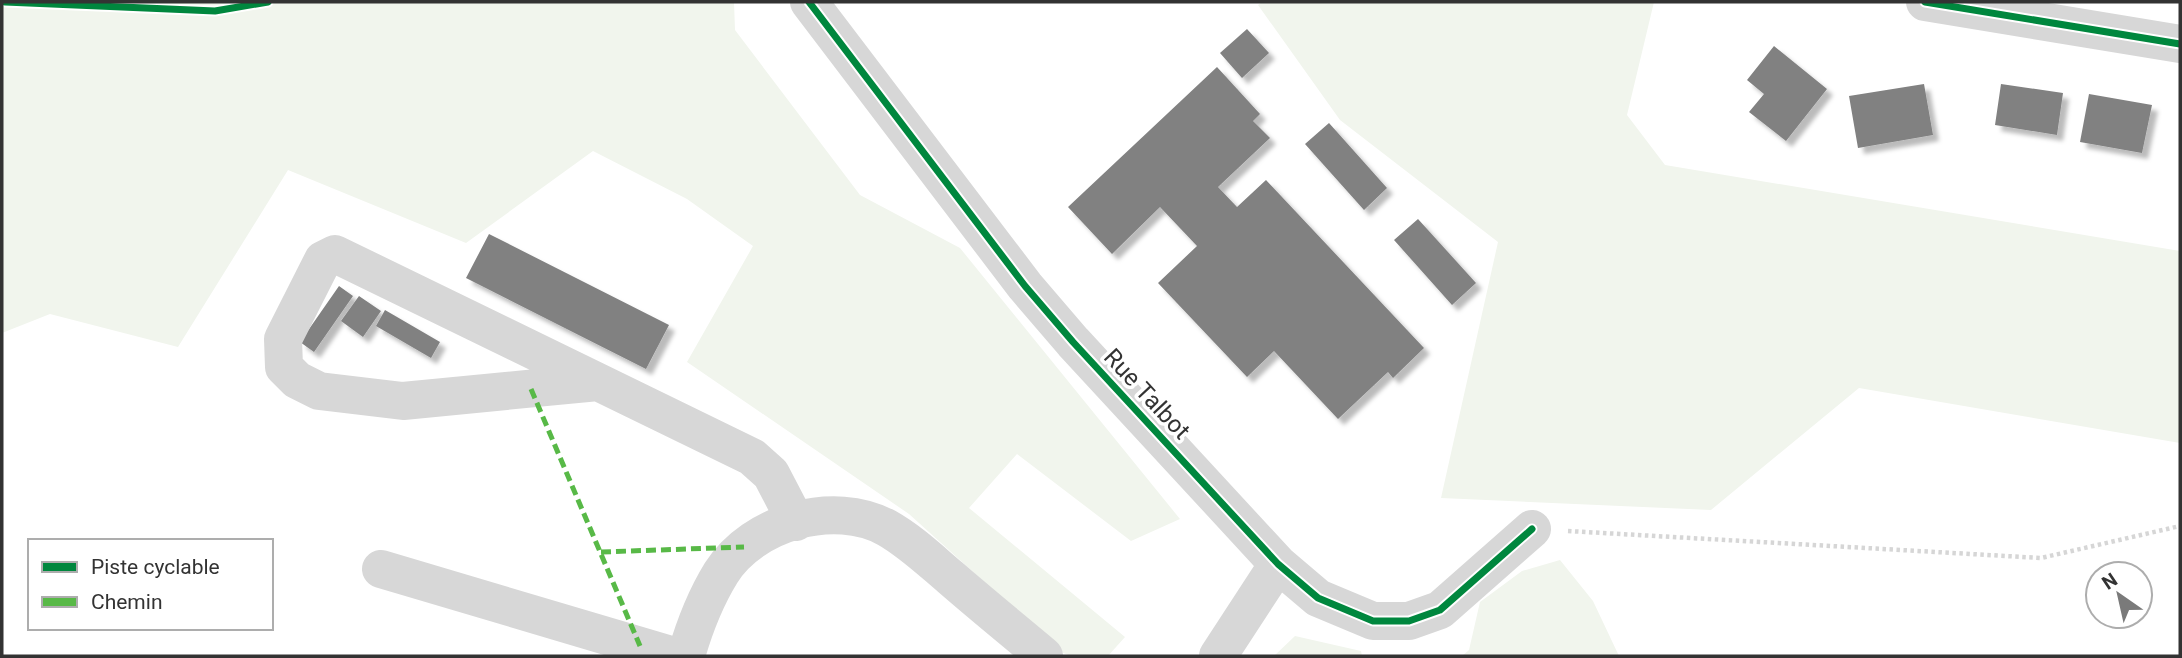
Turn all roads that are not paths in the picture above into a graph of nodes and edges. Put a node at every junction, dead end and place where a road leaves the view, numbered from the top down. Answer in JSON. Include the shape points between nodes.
{"nodes":[{"id":1,"x":809,"y":2,"type":"edge"},
{"id":2,"x":1925,"y":2,"type":"edge"},
{"id":3,"x":2180,"y":44,"type":"edge"},
{"id":4,"x":598,"y":382,"type":"junction"},
{"id":5,"x":796,"y":522,"type":"junction"},
{"id":6,"x":1532,"y":529,"type":"road end"},
{"id":7,"x":1278,"y":564,"type":"junction"},
{"id":8,"x":380,"y":569,"type":"dead end"},
{"id":9,"x":674,"y":656,"type":"edge"},
{"id":10,"x":685,"y":656,"type":"edge"},
{"id":11,"x":1044,"y":656,"type":"edge"},
{"id":12,"x":1218,"y":656,"type":"edge"}],
"edges":[{"from":1,"to":7,"type":"street","name":"Rue Talbot","via":[[1025,286]]},
{"from":2,"to":3,"type":"street"},
{"from":4,"to":4,"type":"street","via":[[335,254],[323,260],[283,339],[284,368],[319,390],[403,401]]},
{"from":4,"to":5,"type":"street","via":[[752,457],[771,474]]},
{"from":5,"to":10,"type":"street","via":[[744,547],[722,572]]},
{"from":5,"to":11,"type":"street","via":[[842,514],[886,527]]},
{"from":6,"to":7,"type":"street","name":"Rue Talbot","via":[[1440,610],[1409,621],[1373,621],[1318,598]]},
{"from":7,"to":12,"type":"street"},
{"from":8,"to":9,"type":"street"}]}
